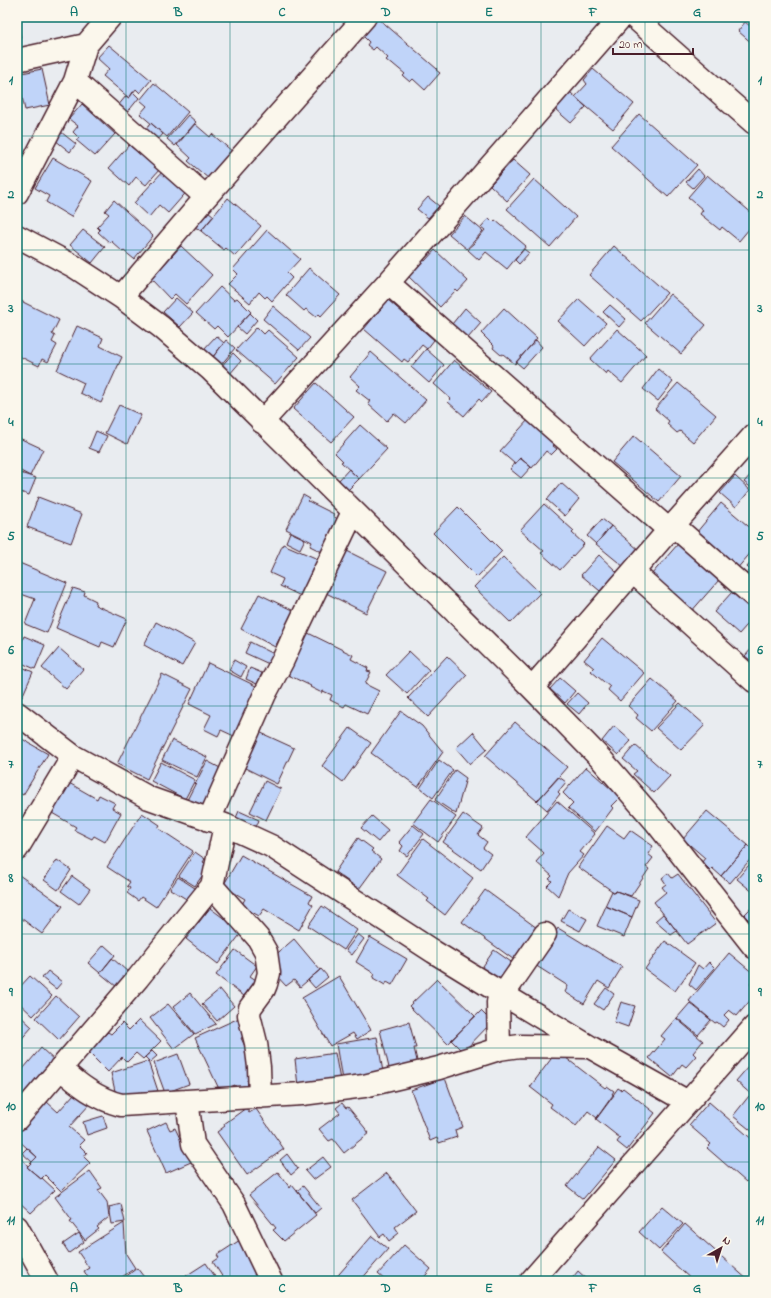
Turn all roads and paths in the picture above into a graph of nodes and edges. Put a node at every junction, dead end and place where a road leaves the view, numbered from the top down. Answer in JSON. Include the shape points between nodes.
{"nodes":[{"id":1,"x":110,"y":17,"type":"edge"},
{"id":2,"x":365,"y":17,"type":"edge"},
{"id":3,"x":621,"y":17,"type":"edge"},
{"id":4,"x":634,"y":17,"type":"edge"},
{"id":5,"x":86,"y":45,"type":"junction"},
{"id":6,"x":17,"y":60,"type":"edge"},
{"id":7,"x":75,"y":81,"type":"junction"},
{"id":8,"x":754,"y":124,"type":"edge"},
{"id":9,"x":17,"y":194,"type":"edge"},
{"id":10,"x":206,"y":197,"type":"junction"},
{"id":11,"x":17,"y":236,"type":"edge"},
{"id":12,"x":388,"y":283,"type":"junction"},
{"id":13,"x":121,"y":297,"type":"junction"},
{"id":14,"x":262,"y":422,"type":"junction"},
{"id":15,"x":754,"y":435,"type":"edge"},
{"id":16,"x":353,"y":512,"type":"junction"},
{"id":17,"x":671,"y":528,"type":"junction"},
{"id":18,"x":633,"y":572,"type":"junction"},
{"id":19,"x":754,"y":596,"type":"edge"},
{"id":20,"x":754,"y":681,"type":"edge"},
{"id":21,"x":532,"y":688,"type":"junction"},
{"id":22,"x":17,"y":713,"type":"edge"},
{"id":23,"x":73,"y":756,"type":"junction"},
{"id":24,"x":217,"y":823,"type":"junction"},
{"id":25,"x":17,"y":849,"type":"edge"},
{"id":26,"x":212,"y":886,"type":"junction"},
{"id":27,"x":545,"y":934,"type":"dead end"},
{"id":28,"x":754,"y":947,"type":"edge"},
{"id":29,"x":504,"y":995,"type":"junction"},
{"id":30,"x":754,"y":1027,"type":"edge"},
{"id":31,"x":590,"y":1047,"type":"junction"},
{"id":32,"x":499,"y":1049,"type":"junction"},
{"id":33,"x":60,"y":1068,"type":"junction"},
{"id":34,"x":260,"y":1097,"type":"junction"},
{"id":35,"x":187,"y":1101,"type":"junction"},
{"id":36,"x":688,"y":1102,"type":"junction"},
{"id":37,"x":17,"y":1119,"type":"edge"},
{"id":38,"x":17,"y":1227,"type":"edge"},
{"id":39,"x":47,"y":1281,"type":"edge"},
{"id":40,"x":271,"y":1281,"type":"edge"},
{"id":41,"x":532,"y":1281,"type":"edge"}],
"edges":[{"from":1,"to":5,"type":"street"},
{"from":2,"to":10,"type":"street"},
{"from":3,"to":12,"type":"street"},
{"from":4,"to":8,"type":"street"},
{"from":5,"to":6,"type":"street"},
{"from":5,"to":7,"type":"street"},
{"from":7,"to":9,"type":"street"},
{"from":7,"to":10,"type":"street"},
{"from":10,"to":13,"type":"street"},
{"from":11,"to":13,"type":"street","via":[[75,266]]},
{"from":12,"to":14,"type":"street"},
{"from":12,"to":17,"type":"street"},
{"from":13,"to":14,"type":"street","via":[[161,326],[211,370]]},
{"from":14,"to":16,"type":"street"},
{"from":15,"to":17,"type":"street"},
{"from":16,"to":21,"type":"street"},
{"from":16,"to":24,"type":"street","via":[[283,660],[264,694]]},
{"from":17,"to":18,"type":"street"},
{"from":17,"to":19,"type":"street"},
{"from":18,"to":20,"type":"street"},
{"from":18,"to":21,"type":"street"},
{"from":21,"to":28,"type":"street","via":[[602,760],[645,810]]},
{"from":22,"to":23,"type":"street"},
{"from":23,"to":24,"type":"street","via":[[149,798]]},
{"from":23,"to":25,"type":"street"},
{"from":24,"to":26,"type":"street"},
{"from":24,"to":29,"type":"street","via":[[271,846]]},
{"from":26,"to":33,"type":"street","via":[[138,978]]},
{"from":26,"to":34,"type":"street","via":[[258,938],[266,952],[269,973],[266,984],[250,1008],[249,1014],[256,1043]]},
{"from":27,"to":29,"type":"street"},
{"from":29,"to":31,"type":"street"},
{"from":29,"to":32,"type":"street","via":[[498,1002]]},
{"from":30,"to":36,"type":"street"},
{"from":31,"to":32,"type":"street","via":[[520,1046]]},
{"from":31,"to":36,"type":"street"},
{"from":32,"to":34,"type":"street","via":[[439,1068],[364,1086]]},
{"from":33,"to":35,"type":"street","via":[[81,1086],[121,1106]]},
{"from":33,"to":37,"type":"street"},
{"from":34,"to":35,"type":"street"},
{"from":35,"to":40,"type":"street","via":[[193,1144],[234,1204]]},
{"from":36,"to":41,"type":"street"},
{"from":38,"to":39,"type":"street"}]}
